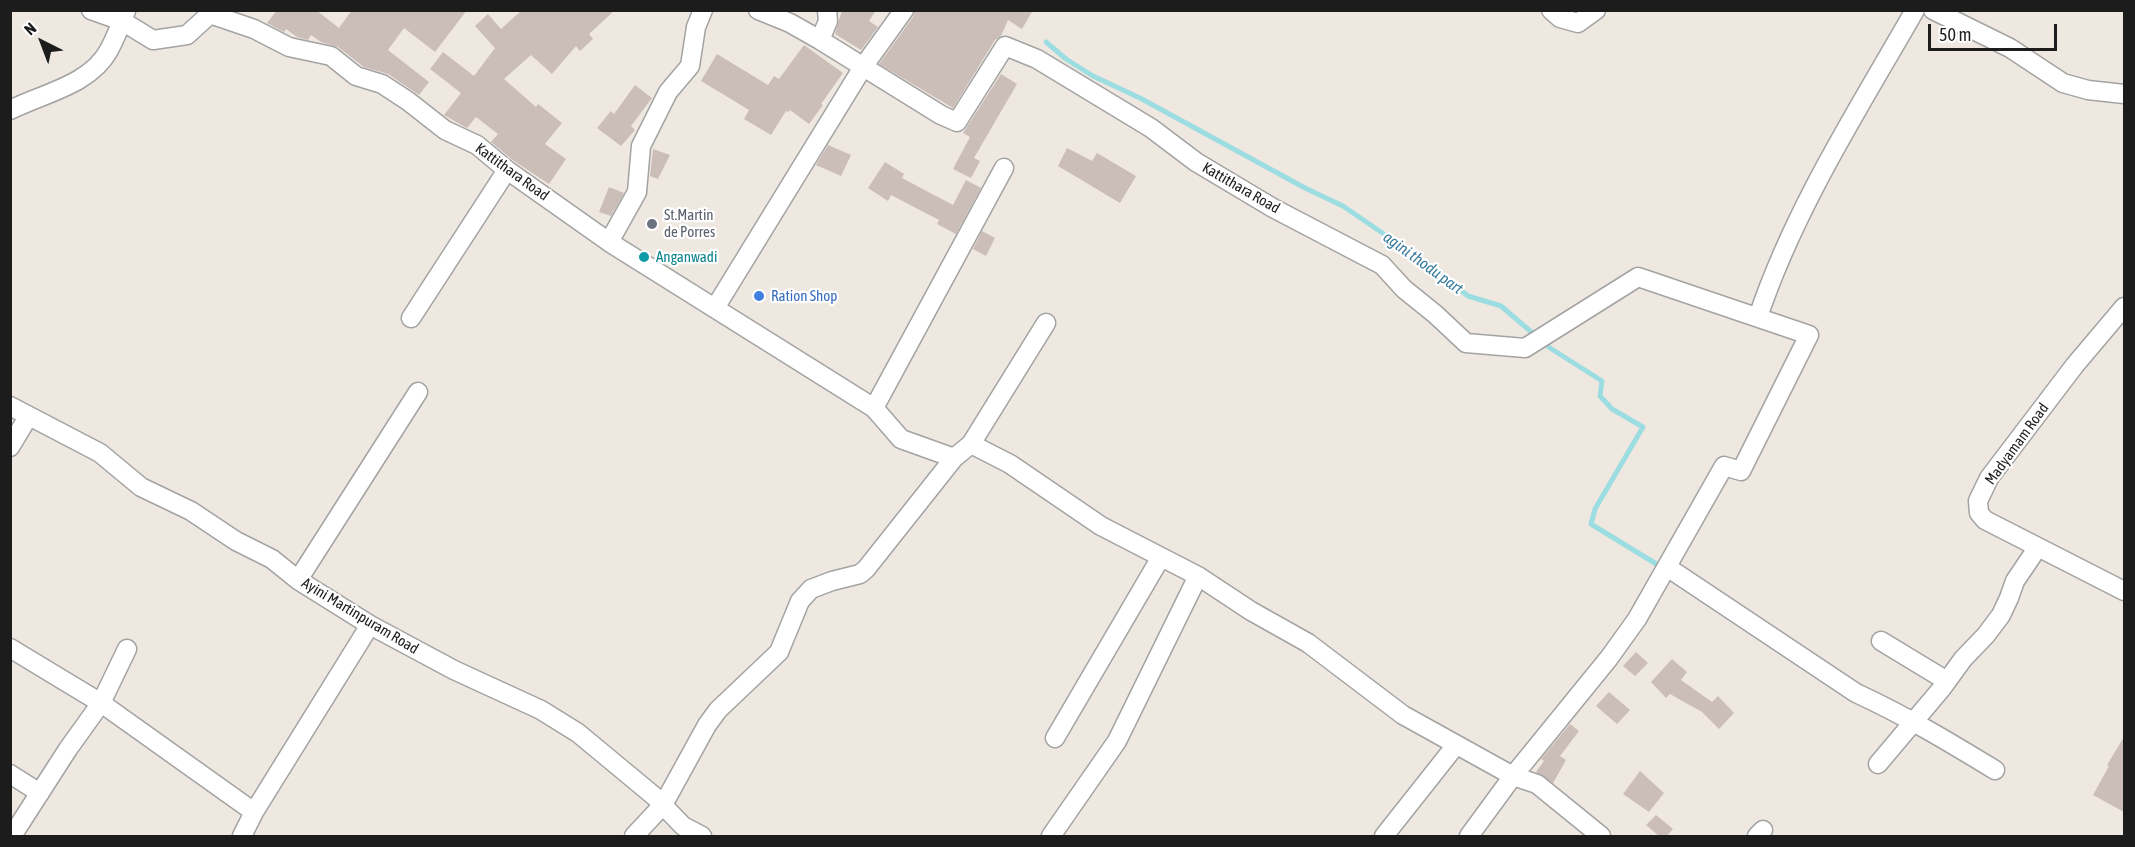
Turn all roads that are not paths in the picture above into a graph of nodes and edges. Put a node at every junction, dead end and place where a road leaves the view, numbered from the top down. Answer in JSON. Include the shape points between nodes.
{"nodes":[{"id":1,"x":91,"y":10,"type":"edge"},
{"id":2,"x":703,"y":10,"type":"edge"},
{"id":3,"x":758,"y":10,"type":"edge"},
{"id":4,"x":827,"y":10,"type":"edge"},
{"id":5,"x":904,"y":10,"type":"edge"},
{"id":6,"x":1551,"y":10,"type":"edge"},
{"id":7,"x":1596,"y":10,"type":"edge"},
{"id":8,"x":1915,"y":10,"type":"edge"},
{"id":9,"x":1933,"y":10,"type":"edge"},
{"id":10,"x":124,"y":16,"type":"edge"},
{"id":11,"x":820,"y":40,"type":"junction"},
{"id":12,"x":863,"y":67,"type":"junction"},
{"id":13,"x":2124,"y":94,"type":"edge"},
{"id":14,"x":10,"y":110,"type":"edge"},
{"id":15,"x":1004,"y":168,"type":"dead end"},
{"id":16,"x":507,"y":170,"type":"junction"},
{"id":17,"x":609,"y":242,"type":"junction"},
{"id":18,"x":2124,"y":307,"type":"edge"},
{"id":19,"x":715,"y":308,"type":"junction"},
{"id":20,"x":1758,"y":317,"type":"junction"},
{"id":21,"x":411,"y":318,"type":"dead end"},
{"id":22,"x":1046,"y":323,"type":"dead end"},
{"id":23,"x":418,"y":392,"type":"dead end"},
{"id":24,"x":10,"y":406,"type":"edge"},
{"id":25,"x":874,"y":408,"type":"junction"},
{"id":26,"x":28,"y":417,"type":"junction"},
{"id":27,"x":971,"y":444,"type":"junction"},
{"id":28,"x":10,"y":447,"type":"edge"},
{"id":29,"x":954,"y":458,"type":"junction"},
{"id":30,"x":2038,"y":547,"type":"junction"},
{"id":31,"x":1161,"y":557,"type":"junction"},
{"id":32,"x":1666,"y":567,"type":"junction"},
{"id":33,"x":1198,"y":576,"type":"junction"},
{"id":34,"x":298,"y":580,"type":"junction"},
{"id":35,"x":2124,"y":591,"type":"edge"},
{"id":36,"x":370,"y":625,"type":"junction"},
{"id":37,"x":1881,"y":641,"type":"dead end"},
{"id":38,"x":10,"y":648,"type":"edge"},
{"id":39,"x":127,"y":649,"type":"dead end"},
{"id":40,"x":1947,"y":681,"type":"junction"},
{"id":41,"x":101,"y":703,"type":"junction"},
{"id":42,"x":1912,"y":722,"type":"junction"},
{"id":43,"x":1054,"y":738,"type":"dead end"},
{"id":44,"x":1456,"y":745,"type":"junction"},
{"id":45,"x":1878,"y":764,"type":"dead end"},
{"id":46,"x":1995,"y":770,"type":"dead end"},
{"id":47,"x":10,"y":774,"type":"edge"},
{"id":48,"x":1513,"y":776,"type":"junction"},
{"id":49,"x":40,"y":793,"type":"junction"},
{"id":50,"x":663,"y":805,"type":"junction"},
{"id":51,"x":254,"y":812,"type":"junction"},
{"id":52,"x":12,"y":837,"type":"edge"},
{"id":53,"x":242,"y":837,"type":"edge"},
{"id":54,"x":633,"y":837,"type":"edge"},
{"id":55,"x":702,"y":837,"type":"edge"},
{"id":56,"x":1051,"y":837,"type":"edge"},
{"id":57,"x":1384,"y":837,"type":"edge"},
{"id":58,"x":1469,"y":837,"type":"edge"},
{"id":59,"x":1601,"y":837,"type":"edge"}],
"edges":[{"from":1,"to":10,"type":"street"},
{"from":2,"to":17,"type":"street","via":[[690,66],[668,92],[641,146],[638,192]]},
{"from":3,"to":11,"type":"street","name":"Kattithara Road"},
{"from":4,"to":11,"type":"street","via":[[828,21]]},
{"from":5,"to":12,"type":"street"},
{"from":6,"to":7,"type":"street","via":[[1578,24]]},
{"from":8,"to":20,"type":"street","via":[[1824,167],[1774,272]]},
{"from":9,"to":13,"type":"street","via":[[2010,48],[2063,83]]},
{"from":10,"to":14,"type":"street","via":[[108,52],[88,73],[68,86]]},
{"from":10,"to":16,"type":"street","name":"Kattithara Road","via":[[153,40],[187,35],[210,14],[290,47],[331,56],[356,76],[382,84],[445,130],[477,145]]},
{"from":11,"to":12,"type":"street","name":"Kattithara Road"},
{"from":12,"to":19,"type":"street"},
{"from":12,"to":20,"type":"street","name":"Kattithara Road","via":[[957,122],[1005,46],[1037,59],[1150,128],[1196,162],[1382,265],[1466,344],[1525,348],[1638,277]]},
{"from":15,"to":25,"type":"street"},
{"from":16,"to":17,"type":"street","name":"Kattithara Road"},
{"from":16,"to":21,"type":"street"},
{"from":17,"to":19,"type":"street","name":"Kattithara Road"},
{"from":18,"to":30,"type":"street","name":"Madyamam Road","via":[[1989,478],[1978,501],[1979,513],[1985,520]]},
{"from":19,"to":25,"type":"street","name":"Kattithara Road"},
{"from":20,"to":32,"type":"street","via":[[1809,335],[1741,471],[1724,466]]},
{"from":22,"to":27,"type":"street"},
{"from":23,"to":34,"type":"street"},
{"from":24,"to":26,"type":"street","name":"Ayini Martinpuram Road"},
{"from":25,"to":29,"type":"street","name":"Kattithara Road","via":[[901,439]]},
{"from":26,"to":28,"type":"street"},
{"from":26,"to":34,"type":"street","name":"Ayini Martinpuram Road","via":[[100,453],[141,487],[191,511],[272,559]]},
{"from":27,"to":29,"type":"street"},
{"from":27,"to":31,"type":"street","via":[[1010,464],[1101,526]]},
{"from":29,"to":50,"type":"street","via":[[866,569],[811,589],[800,602],[779,652],[718,710]]},
{"from":30,"to":35,"type":"street","name":"Madyamam Road"},
{"from":30,"to":40,"type":"street","via":[[2014,581],[2001,615]]},
{"from":31,"to":33,"type":"street"},
{"from":31,"to":43,"type":"street"},
{"from":32,"to":42,"type":"street","via":[[1856,693]]},
{"from":32,"to":48,"type":"street","via":[[1637,619],[1609,658]]},
{"from":33,"to":44,"type":"street","via":[[1308,643],[1403,715]]},
{"from":33,"to":56,"type":"street","via":[[1117,741]]},
{"from":34,"to":36,"type":"street","name":"Ayini Martinpuram Road"},
{"from":36,"to":50,"type":"street","name":"Ayini Martinpuram Road","via":[[541,710],[578,733]]},
{"from":36,"to":51,"type":"street"},
{"from":37,"to":40,"type":"street"},
{"from":38,"to":41,"type":"street"},
{"from":39,"to":41,"type":"street"},
{"from":40,"to":42,"type":"street"},
{"from":41,"to":49,"type":"street"},
{"from":41,"to":51,"type":"street"},
{"from":42,"to":45,"type":"street"},
{"from":42,"to":46,"type":"street"},
{"from":44,"to":48,"type":"street"},
{"from":44,"to":57,"type":"street"},
{"from":47,"to":49,"type":"street"},
{"from":48,"to":58,"type":"street"},
{"from":48,"to":59,"type":"street","via":[[1537,784]]},
{"from":49,"to":52,"type":"street"},
{"from":50,"to":54,"type":"street"},
{"from":50,"to":55,"type":"street","name":"Ayini Martinpuram Road","via":[[683,826]]},
{"from":51,"to":53,"type":"street"}]}
